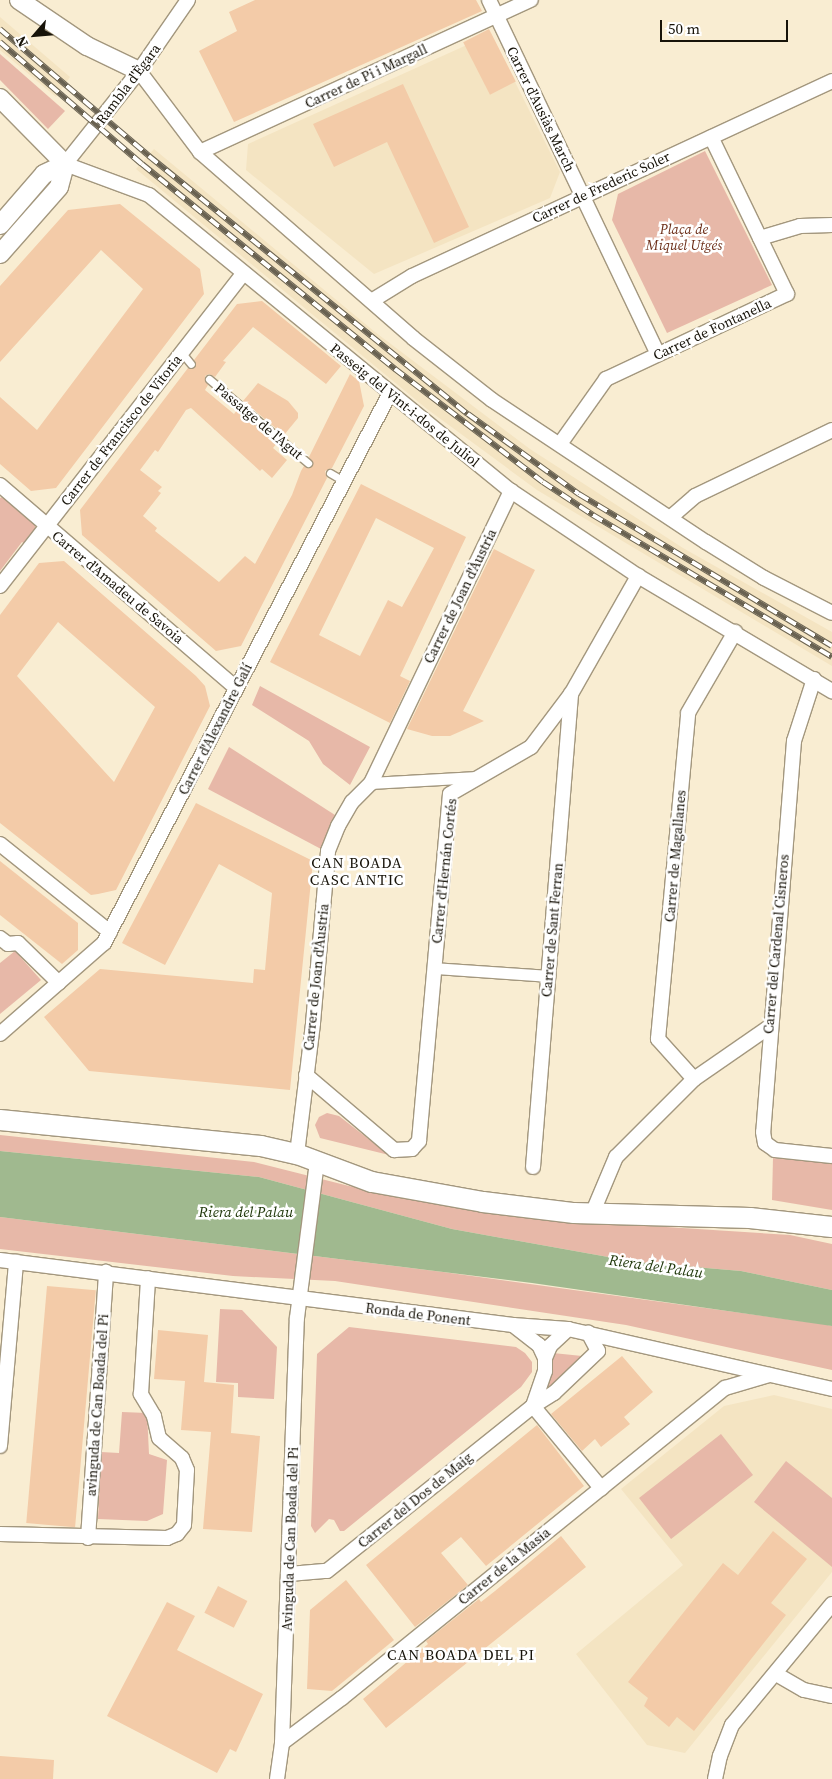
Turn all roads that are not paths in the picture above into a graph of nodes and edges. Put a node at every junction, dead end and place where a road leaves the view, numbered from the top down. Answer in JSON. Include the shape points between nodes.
{"nodes":[{"id":1,"x":19,"y":0,"type":"edge"},
{"id":2,"x":188,"y":0,"type":"edge"},
{"id":3,"x":489,"y":0,"type":"edge"},
{"id":4,"x":531,"y":0,"type":"edge"},
{"id":5,"x":496,"y":16,"type":"junction"},
{"id":6,"x":140,"y":71,"type":"junction"},
{"id":7,"x":832,"y":81,"type":"edge"},
{"id":8,"x":0,"y":98,"type":"edge"},
{"id":9,"x":711,"y":137,"type":"junction"},
{"id":10,"x":200,"y":152,"type":"junction"},
{"id":11,"x":65,"y":164,"type":"junction"},
{"id":12,"x":583,"y":195,"type":"junction"},
{"id":13,"x":0,"y":224,"type":"edge"},
{"id":14,"x":832,"y":225,"type":"edge"},
{"id":15,"x":760,"y":238,"type":"junction"},
{"id":16,"x":0,"y":254,"type":"edge"},
{"id":17,"x":243,"y":274,"type":"junction"},
{"id":18,"x":373,"y":300,"type":"junction"},
{"id":19,"x":182,"y":353,"type":"junction"},
{"id":20,"x":658,"y":354,"type":"junction"},
{"id":21,"x":191,"y":364,"type":"dead end"},
{"id":22,"x":209,"y":379,"type":"dead end"},
{"id":23,"x":390,"y":393,"type":"junction"},
{"id":24,"x":832,"y":430,"type":"edge"},
{"id":25,"x":560,"y":444,"type":"junction"},
{"id":26,"x":308,"y":463,"type":"dead end"},
{"id":27,"x":330,"y":473,"type":"dead end"},
{"id":28,"x":342,"y":480,"type":"junction"},
{"id":29,"x":0,"y":484,"type":"edge"},
{"id":30,"x":511,"y":491,"type":"junction"},
{"id":31,"x":671,"y":517,"type":"junction"},
{"id":32,"x":46,"y":526,"type":"junction"},
{"id":33,"x":638,"y":576,"type":"junction"},
{"id":34,"x":0,"y":586,"type":"edge"},
{"id":35,"x":832,"y":613,"type":"edge"},
{"id":36,"x":734,"y":632,"type":"junction"},
{"id":37,"x":814,"y":679,"type":"junction"},
{"id":38,"x":236,"y":688,"type":"junction"},
{"id":39,"x":832,"y":691,"type":"edge"},
{"id":40,"x":571,"y":694,"type":"junction"},
{"id":41,"x":476,"y":778,"type":"junction"},
{"id":42,"x":371,"y":783,"type":"junction"},
{"id":43,"x":0,"y":844,"type":"edge"},
{"id":44,"x":110,"y":932,"type":"junction"},
{"id":45,"x":3,"y":945,"type":"edge"},
{"id":46,"x":434,"y":968,"type":"junction"},
{"id":47,"x":548,"y":976,"type":"junction"},
{"id":48,"x":59,"y":983,"type":"junction"},
{"id":49,"x":769,"y":1027,"type":"junction"},
{"id":50,"x":0,"y":1034,"type":"edge"},
{"id":51,"x":306,"y":1075,"type":"junction"},
{"id":52,"x":694,"y":1079,"type":"junction"},
{"id":53,"x":0,"y":1120,"type":"edge"},
{"id":54,"x":297,"y":1154,"type":"junction"},
{"id":55,"x":832,"y":1156,"type":"edge"},
{"id":56,"x":317,"y":1162,"type":"junction"},
{"id":57,"x":533,"y":1167,"type":"dead end"},
{"id":58,"x":592,"y":1214,"type":"junction"},
{"id":59,"x":832,"y":1227,"type":"edge"},
{"id":60,"x":0,"y":1260,"type":"edge"},
{"id":61,"x":16,"y":1262,"type":"junction"},
{"id":62,"x":106,"y":1272,"type":"junction"},
{"id":63,"x":148,"y":1278,"type":"junction"},
{"id":64,"x":299,"y":1299,"type":"junction"},
{"id":65,"x":514,"y":1326,"type":"junction"},
{"id":66,"x":568,"y":1329,"type":"junction"},
{"id":67,"x":588,"y":1332,"type":"junction"},
{"id":68,"x":545,"y":1358,"type":"junction"},
{"id":69,"x":728,"y":1365,"type":"junction"},
{"id":70,"x":772,"y":1374,"type":"junction"},
{"id":71,"x":726,"y":1388,"type":"junction"},
{"id":72,"x":832,"y":1389,"type":"edge"},
{"id":73,"x":533,"y":1406,"type":"junction"},
{"id":74,"x":0,"y":1446,"type":"edge"},
{"id":75,"x":601,"y":1488,"type":"junction"},
{"id":76,"x":0,"y":1534,"type":"edge"},
{"id":77,"x":88,"y":1538,"type":"junction"},
{"id":78,"x":289,"y":1574,"type":"junction"},
{"id":79,"x":832,"y":1606,"type":"edge"},
{"id":80,"x":776,"y":1674,"type":"junction"},
{"id":81,"x":832,"y":1696,"type":"edge"},
{"id":82,"x":282,"y":1743,"type":"junction"},
{"id":83,"x":277,"y":1779,"type":"edge"},
{"id":84,"x":715,"y":1779,"type":"edge"}],
"edges":[{"from":1,"to":6,"type":"street","via":[[87,46]]},
{"from":2,"to":6,"type":"street","name":"Rambla d'Ègara"},
{"from":3,"to":5,"type":"street","name":"Carrer d'Ausiàs March"},
{"from":4,"to":5,"type":"street","name":"Carrer de Pi i Margall"},
{"from":5,"to":10,"type":"street","name":"Carrer de Pi i Margall"},
{"from":5,"to":12,"type":"street","name":"Carrer d'Ausiàs March"},
{"from":6,"to":10,"type":"street"},
{"from":6,"to":11,"type":"street","name":"Rambla d'Ègara"},
{"from":7,"to":9,"type":"street","name":"Carrer de Frederic Soler"},
{"from":8,"to":11,"type":"street","name":"Passeig del Vint-i-dos de Juliol"},
{"from":9,"to":12,"type":"street","name":"Carrer de Frederic Soler"},
{"from":9,"to":15,"type":"street","name":"Carrer de Fontanella"},
{"from":10,"to":18,"type":"street"},
{"from":11,"to":13,"type":"street","via":[[44,174]]},
{"from":11,"to":16,"type":"street","via":[[59,188]]},
{"from":11,"to":17,"type":"street","name":"Passeig del Vint-i-dos de Juliol","via":[[149,195]]},
{"from":12,"to":18,"type":"street","name":"Carrer de Frederic Soler","via":[[412,276]]},
{"from":12,"to":20,"type":"street","name":"Carrer d'Ausiàs March"},
{"from":14,"to":15,"type":"street","via":[[800,226]]},
{"from":15,"to":20,"type":"street","name":"Carrer de Fontanella","via":[[787,294]]},
{"from":17,"to":19,"type":"street","name":"Carrer de Francisco de Vitoria"},
{"from":17,"to":23,"type":"street","name":"Passeig del Vint-i-dos de Juliol"},
{"from":18,"to":25,"type":"street","via":[[413,338],[492,400]]},
{"from":19,"to":21,"type":"lane"},
{"from":19,"to":32,"type":"street","name":"Carrer de Francisco de Vitoria"},
{"from":20,"to":25,"type":"street","name":"Carrer de Fontanella","via":[[606,379]]},
{"from":22,"to":26,"type":"lane","name":"Passatge de l'Agut"},
{"from":23,"to":28,"type":"street","name":"Carrer d'Alexandre Galí"},
{"from":23,"to":30,"type":"street","name":"Passeig del Vint-i-dos de Juliol"},
{"from":24,"to":31,"type":"street","via":[[695,496]]},
{"from":25,"to":31,"type":"street"},
{"from":27,"to":28,"type":"lane"},
{"from":28,"to":38,"type":"street","name":"Carrer d'Alexandre Galí"},
{"from":29,"to":32,"type":"street","name":"Carrer d'Amadeu de Savoia"},
{"from":30,"to":33,"type":"street","name":"Passeig del Vint-i-dos de Juliol"},
{"from":30,"to":42,"type":"street","name":"Carrer de Joan d'Àustria"},
{"from":31,"to":35,"type":"street","via":[[764,578]]},
{"from":32,"to":34,"type":"street","name":"Carrer de Francisco de Vitoria"},
{"from":32,"to":38,"type":"street","name":"Carrer d'Amadeu de Savoia"},
{"from":33,"to":36,"type":"street","name":"Passeig del Vint-i-dos de Juliol"},
{"from":33,"to":40,"type":"street","name":"Carrer d'Hernán Cortés"},
{"from":36,"to":37,"type":"street","name":"Passeig del Vint-i-dos de Juliol"},
{"from":36,"to":52,"type":"street","name":"Carrer de Magallanes","via":[[688,713],[658,1040]]},
{"from":37,"to":39,"type":"street","name":"Passeig del Vint-i-dos de Juliol"},
{"from":37,"to":49,"type":"street","name":"Carrer del Cardenal Cisneros","via":[[794,741]]},
{"from":38,"to":44,"type":"street","name":"Carrer d'Alexandre Galí"},
{"from":40,"to":41,"type":"street","name":"Carrer d'Hernán Cortés","via":[[531,747]]},
{"from":40,"to":47,"type":"street","name":"Carrer de Sant Ferran"},
{"from":41,"to":42,"type":"street"},
{"from":41,"to":46,"type":"street","name":"Carrer d'Hernán Cortés","via":[[450,794]]},
{"from":42,"to":51,"type":"street","name":"Carrer de Joan d'Àustria","via":[[352,802],[328,851]]},
{"from":43,"to":44,"type":"street"},
{"from":44,"to":48,"type":"street","name":"Carrer d'Alexandre Galí","via":[[104,943]]},
{"from":45,"to":48,"type":"street","via":[[18,943]]},
{"from":46,"to":47,"type":"street"},
{"from":46,"to":51,"type":"street","name":"Carrer d'Hernán Cortés","via":[[419,1141],[412,1149],[394,1150]]},
{"from":47,"to":57,"type":"street","name":"Carrer de Sant Ferran"},
{"from":48,"to":50,"type":"street","name":"Carrer d'Alexandre Galí"},
{"from":49,"to":52,"type":"street"},
{"from":49,"to":55,"type":"street","name":"Carrer del Cardenal Cisneros","via":[[765,1143],[774,1150]]},
{"from":51,"to":54,"type":"street","name":"Carrer de Joan d'Àustria"},
{"from":52,"to":58,"type":"street","via":[[616,1157]]},
{"from":53,"to":54,"type":"main road","via":[[261,1146]]},
{"from":54,"to":56,"type":"main road"},
{"from":56,"to":58,"type":"main road","via":[[372,1182],[427,1193]]},
{"from":56,"to":64,"type":"street"},
{"from":58,"to":59,"type":"main road","via":[[750,1218]]},
{"from":60,"to":61,"type":"street","name":"Ronda de Ponent"},
{"from":61,"to":62,"type":"street","name":"Ronda de Ponent"},
{"from":61,"to":74,"type":"street"},
{"from":62,"to":63,"type":"street","name":"Ronda de Ponent"},
{"from":62,"to":77,"type":"street","name":"avinguda de Can Boada del Pi"},
{"from":63,"to":64,"type":"street","name":"Ronda de Ponent"},
{"from":63,"to":77,"type":"street","via":[[141,1394],[154,1416],[158,1438],[182,1458],[187,1470],[184,1525],[177,1534],[167,1538]]},
{"from":64,"to":65,"type":"street","name":"Ronda de Ponent"},
{"from":64,"to":78,"type":"street","name":"Avinguda de Can Boada del Pi"},
{"from":65,"to":66,"type":"street","name":"Ronda de Ponent"},
{"from":65,"to":68,"type":"street","via":[[538,1345]]},
{"from":66,"to":67,"type":"street","name":"Ronda de Ponent"},
{"from":66,"to":68,"type":"street","via":[[550,1346]]},
{"from":67,"to":69,"type":"street","name":"Ronda de Ponent"},
{"from":67,"to":73,"type":"street","name":"Carrer del Dos de Maig","via":[[598,1352],[594,1358],[554,1393]]},
{"from":68,"to":73,"type":"street","via":[[545,1371]]},
{"from":69,"to":70,"type":"street","name":"Ronda de Ponent"},
{"from":69,"to":71,"type":"street","via":[[731,1371]]},
{"from":70,"to":71,"type":"street","name":"Carrer de la Masia"},
{"from":70,"to":72,"type":"street","name":"Ronda de Ponent"},
{"from":71,"to":75,"type":"street","name":"Carrer de la Masia"},
{"from":73,"to":75,"type":"street"},
{"from":73,"to":78,"type":"street","name":"Carrer del Dos de Maig","via":[[327,1571]]},
{"from":75,"to":82,"type":"street","name":"Carrer de la Masia"},
{"from":76,"to":77,"type":"street"},
{"from":78,"to":82,"type":"street","name":"Avinguda de Can Boada del Pi"},
{"from":79,"to":80,"type":"street"},
{"from":80,"to":81,"type":"street","via":[[804,1690]]},
{"from":80,"to":84,"type":"street","via":[[732,1725]]},
{"from":82,"to":83,"type":"street","name":"Avinguda de Can Boada del Pi"}]}
